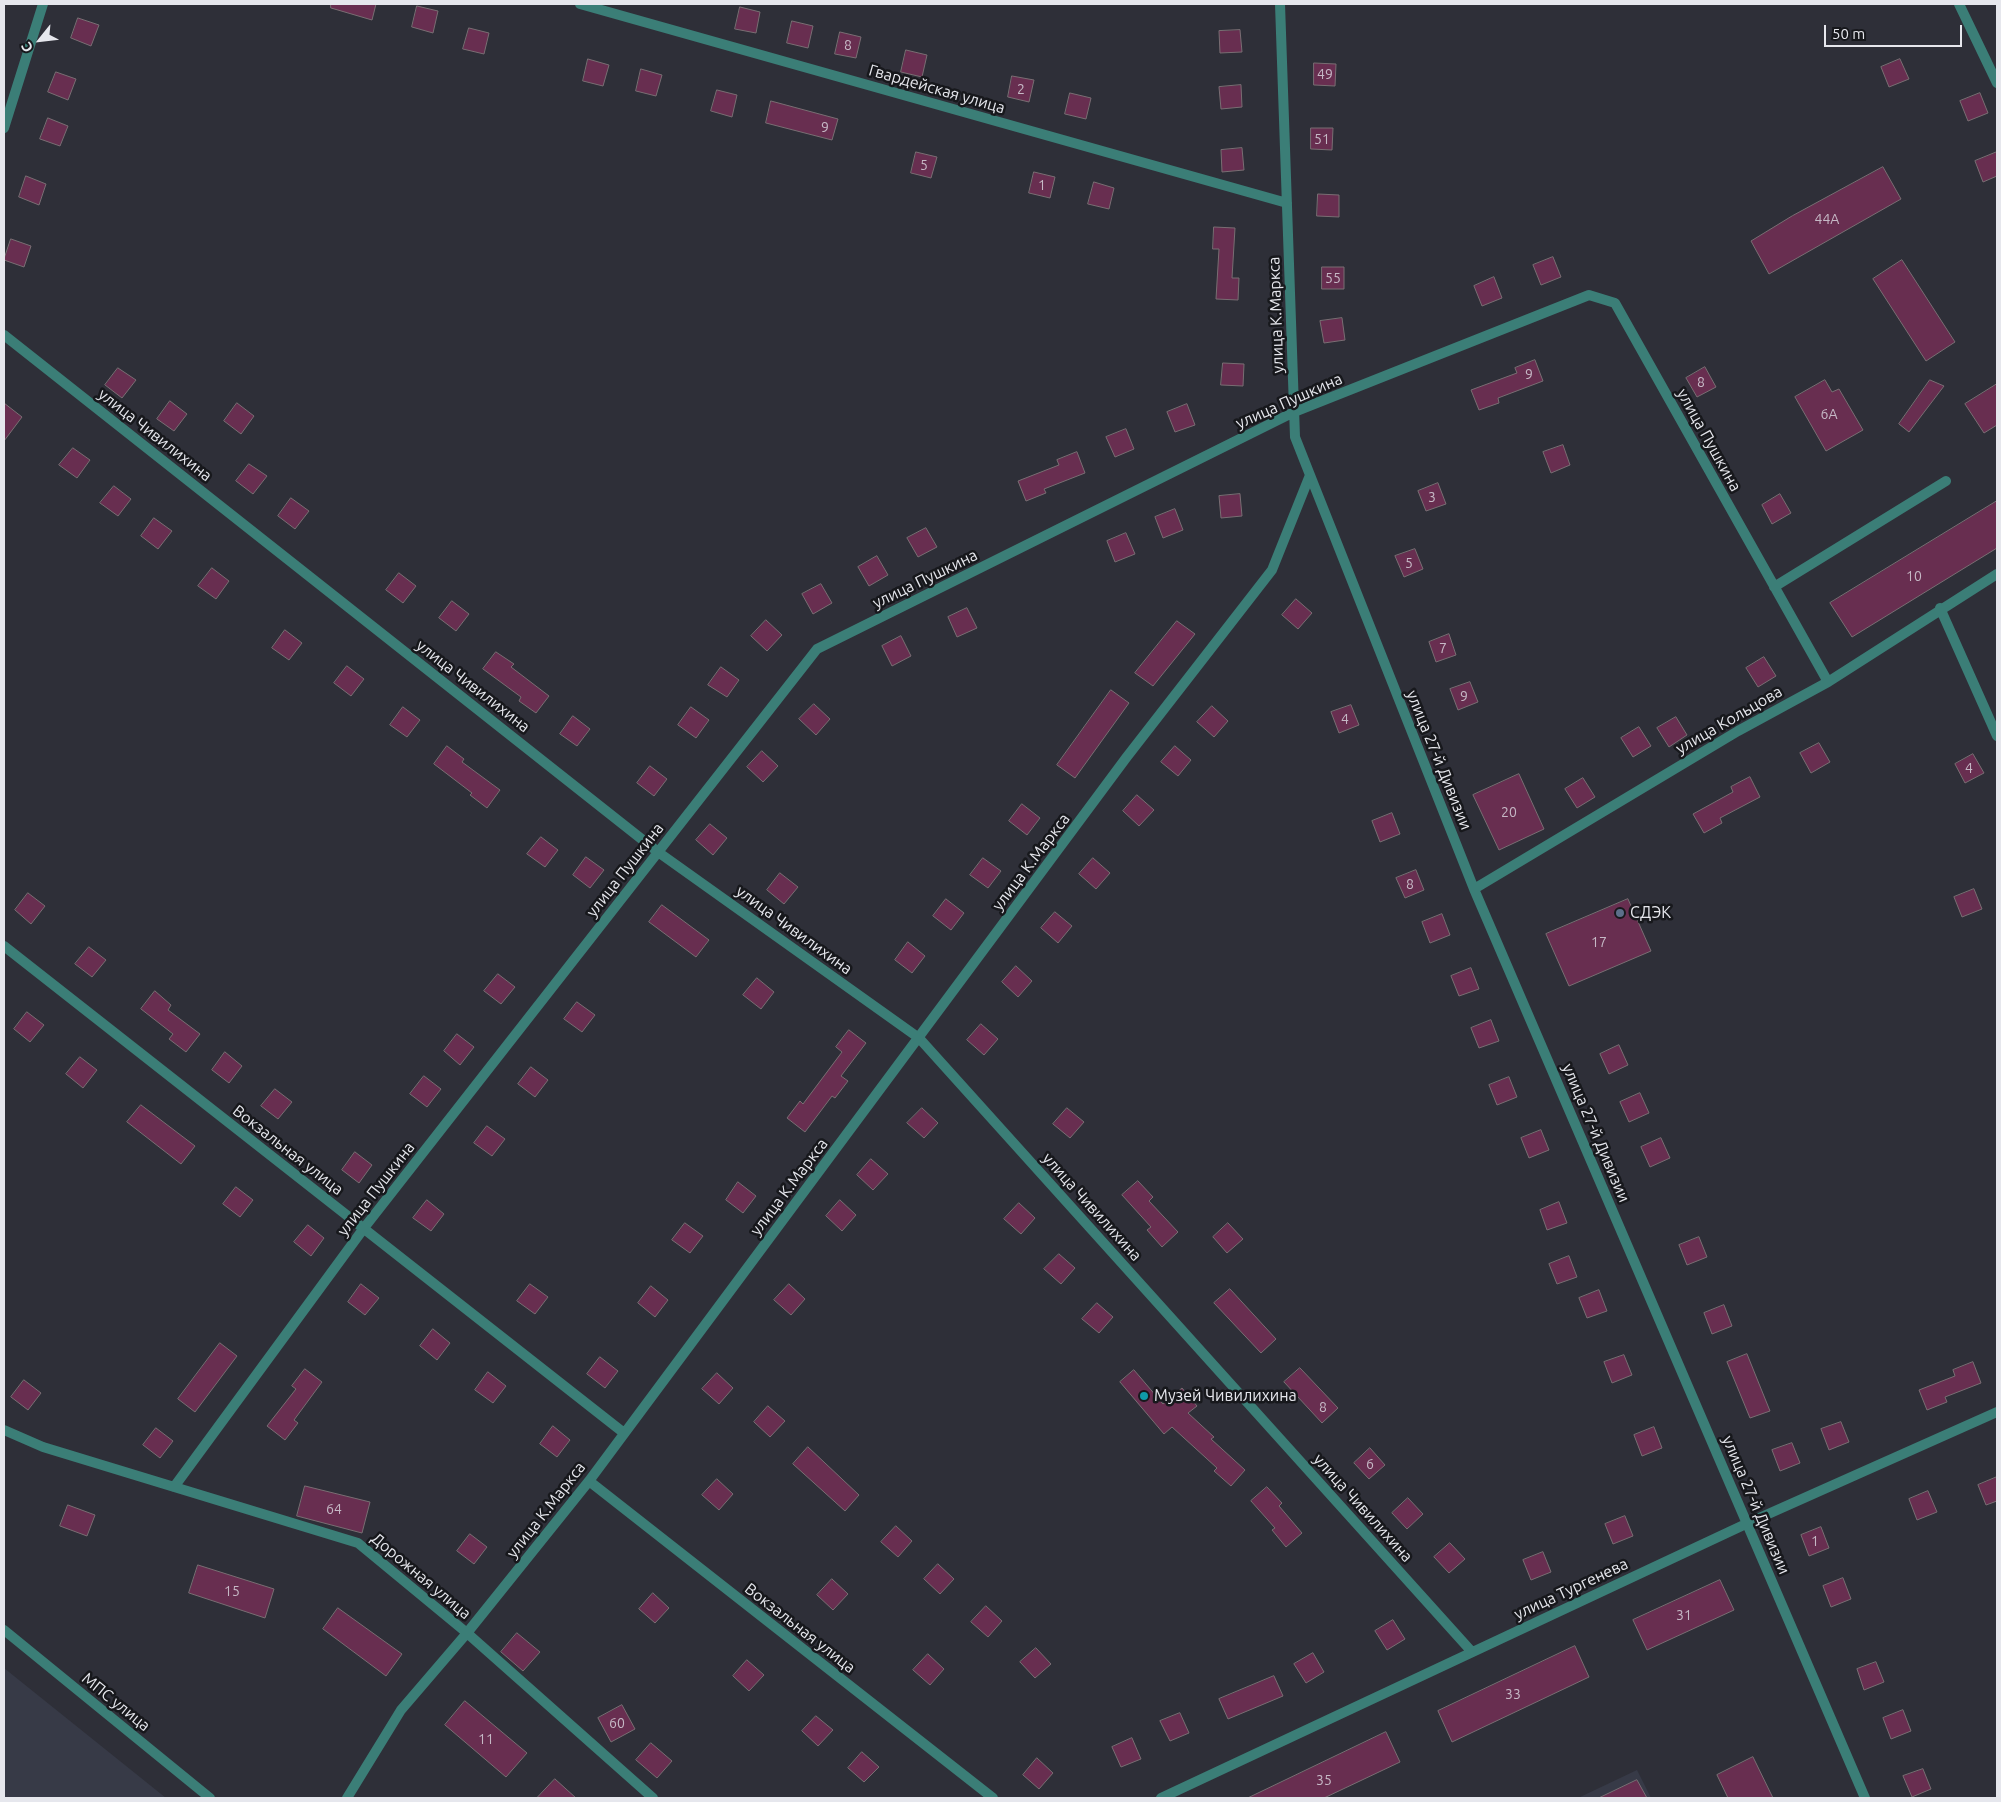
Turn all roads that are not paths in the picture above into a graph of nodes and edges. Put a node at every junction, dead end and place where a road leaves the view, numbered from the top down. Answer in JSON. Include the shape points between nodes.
{"nodes":[{"id":1,"x":43,"y":4,"type":"edge"},
{"id":2,"x":580,"y":4,"type":"edge"},
{"id":3,"x":1280,"y":4,"type":"edge"},
{"id":4,"x":1958,"y":4,"type":"edge"},
{"id":5,"x":1997,"y":83,"type":"edge"},
{"id":6,"x":4,"y":128,"type":"edge"},
{"id":7,"x":1287,"y":202,"type":"junction"},
{"id":8,"x":4,"y":335,"type":"edge"},
{"id":9,"x":1294,"y":412,"type":"junction"},
{"id":10,"x":1310,"y":475,"type":"junction"},
{"id":11,"x":1946,"y":481,"type":"dead end"},
{"id":12,"x":1997,"y":574,"type":"edge"},
{"id":13,"x":1774,"y":587,"type":"junction"},
{"id":14,"x":1940,"y":608,"type":"junction"},
{"id":15,"x":1828,"y":682,"type":"junction"},
{"id":16,"x":1997,"y":736,"type":"edge"},
{"id":17,"x":658,"y":852,"type":"junction"},
{"id":18,"x":1474,"y":889,"type":"junction"},
{"id":19,"x":4,"y":946,"type":"edge"},
{"id":20,"x":919,"y":1038,"type":"junction"},
{"id":21,"x":364,"y":1228,"type":"junction"},
{"id":22,"x":1997,"y":1412,"type":"edge"},
{"id":23,"x":4,"y":1430,"type":"edge"},
{"id":24,"x":624,"y":1433,"type":"junction"},
{"id":25,"x":589,"y":1481,"type":"junction"},
{"id":26,"x":174,"y":1487,"type":"junction"},
{"id":27,"x":1748,"y":1523,"type":"junction"},
{"id":28,"x":4,"y":1630,"type":"edge"},
{"id":29,"x":467,"y":1634,"type":"junction"},
{"id":30,"x":1472,"y":1652,"type":"junction"},
{"id":31,"x":210,"y":1798,"type":"edge"},
{"id":32,"x":347,"y":1798,"type":"edge"},
{"id":33,"x":653,"y":1798,"type":"edge"},
{"id":34,"x":993,"y":1798,"type":"edge"},
{"id":35,"x":1160,"y":1798,"type":"edge"},
{"id":36,"x":1865,"y":1798,"type":"edge"}],
"edges":[{"from":1,"to":6,"type":"street"},
{"from":2,"to":7,"type":"street","name":"Гвардейская улица"},
{"from":3,"to":7,"type":"street","name":"улица К.Маркса"},
{"from":4,"to":5,"type":"street"},
{"from":7,"to":9,"type":"street","name":"улица К.Маркса"},
{"from":8,"to":17,"type":"street","name":"улица Чивилихина"},
{"from":9,"to":10,"type":"street","name":"улица К.Маркса","via":[[1295,438]]},
{"from":9,"to":13,"type":"street","name":"улица Пушкина","via":[[1589,295],[1615,303]]},
{"from":9,"to":17,"type":"street","name":"улица Пушкина","via":[[817,649]]},
{"from":10,"to":18,"type":"street","name":"улица 27-й Дивизии"},
{"from":10,"to":20,"type":"street","name":"улица К.Маркса","via":[[1272,570],[1126,758]]},
{"from":11,"to":13,"type":"street"},
{"from":12,"to":14,"type":"street","name":"улица Кольцова"},
{"from":13,"to":15,"type":"street","name":"улица Пушкина"},
{"from":14,"to":15,"type":"street","name":"улица Кольцова"},
{"from":14,"to":16,"type":"street"},
{"from":15,"to":18,"type":"street","name":"улица Кольцова","via":[[1738,731]]},
{"from":17,"to":20,"type":"street","name":"улица Чивилихина"},
{"from":17,"to":21,"type":"street","name":"улица Пушкина"},
{"from":18,"to":27,"type":"street","name":"улица 27-й Дивизии"},
{"from":19,"to":21,"type":"street","name":"Вокзальная улица"},
{"from":20,"to":24,"type":"street","name":"улица К.Маркса"},
{"from":20,"to":30,"type":"street","name":"улица Чивилихина"},
{"from":21,"to":24,"type":"street","name":"Вокзальная улица"},
{"from":21,"to":26,"type":"street","name":"улица Пушкина"},
{"from":22,"to":27,"type":"street","name":"улица Тургенева"},
{"from":23,"to":26,"type":"street","name":"Дорожная улица","via":[[43,1447]]},
{"from":24,"to":25,"type":"street","name":"улица К.Маркса"},
{"from":25,"to":29,"type":"street","name":"улица К.Маркса"},
{"from":25,"to":34,"type":"street","name":"Вокзальная улица"},
{"from":26,"to":29,"type":"street","name":"Дорожная улица","via":[[358,1543]]},
{"from":27,"to":30,"type":"street","name":"улица Тургенева"},
{"from":27,"to":36,"type":"street","name":"улица 27-й Дивизии"},
{"from":28,"to":31,"type":"street","name":"МПС улица"},
{"from":29,"to":32,"type":"street","name":"улица К.Маркса","via":[[401,1710]]},
{"from":29,"to":33,"type":"street","name":"Дорожная улица"},
{"from":30,"to":35,"type":"street","name":"улица Тургенева"}]}
